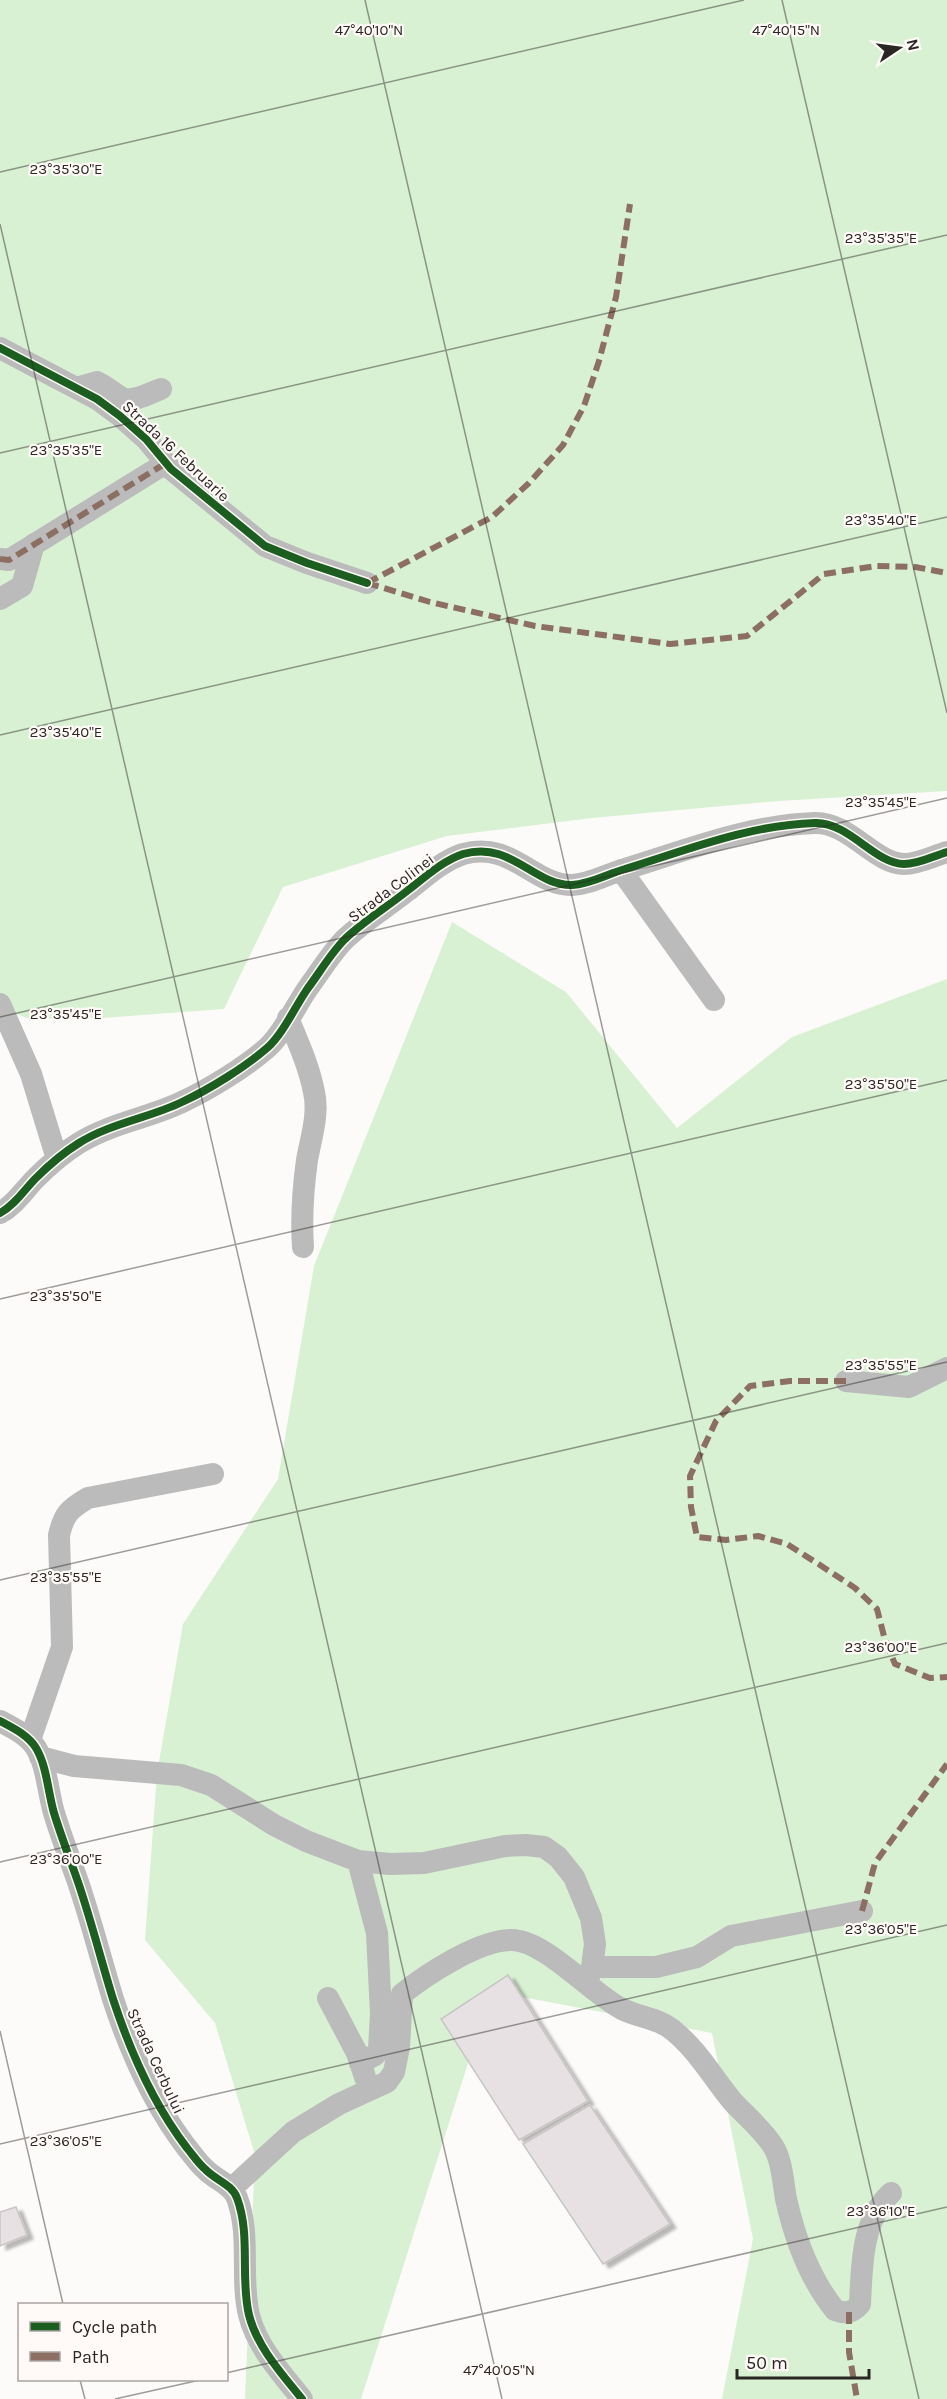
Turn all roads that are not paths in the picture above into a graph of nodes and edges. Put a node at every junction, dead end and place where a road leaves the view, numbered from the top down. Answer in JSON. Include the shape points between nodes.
{"nodes":[{"id":1,"x":0,"y":348,"type":"edge"},
{"id":2,"x":76,"y":388,"type":"junction"},
{"id":3,"x":161,"y":389,"type":"dead end"},
{"id":4,"x":166,"y":463,"type":"junction"},
{"id":5,"x":34,"y":544,"type":"junction"},
{"id":6,"x":0,"y":559,"type":"edge"},
{"id":7,"x":367,"y":583,"type":"dead end"},
{"id":8,"x":0,"y":599,"type":"edge"},
{"id":9,"x":947,"y":852,"type":"edge"},
{"id":10,"x":621,"y":870,"type":"junction"},
{"id":11,"x":714,"y":1000,"type":"dead end"},
{"id":12,"x":0,"y":1004,"type":"edge"},
{"id":13,"x":288,"y":1018,"type":"junction"},
{"id":14,"x":57,"y":1159,"type":"junction"},
{"id":15,"x":0,"y":1213,"type":"edge"},
{"id":16,"x":303,"y":1247,"type":"dead end"},
{"id":17,"x":947,"y":1368,"type":"edge"},
{"id":18,"x":846,"y":1382,"type":"dead end"},
{"id":19,"x":213,"y":1474,"type":"dead end"},
{"id":20,"x":0,"y":1721,"type":"edge"},
{"id":21,"x":35,"y":1749,"type":"junction"},
{"id":22,"x":358,"y":1862,"type":"junction"},
{"id":23,"x":862,"y":1911,"type":"dead end"},
{"id":24,"x":590,"y":1975,"type":"junction"},
{"id":25,"x":328,"y":1998,"type":"dead end"},
{"id":26,"x":360,"y":2062,"type":"junction"},
{"id":27,"x":370,"y":2090,"type":"junction"},
{"id":28,"x":232,"y":2188,"type":"junction"},
{"id":29,"x":891,"y":2193,"type":"dead end"},
{"id":30,"x":302,"y":2399,"type":"edge"}],
"edges":[{"from":1,"to":2,"type":"street","name":"Strada 16 Februarie"},
{"from":2,"to":3,"type":"street","via":[[97,382],[124,399]]},
{"from":2,"to":4,"type":"street","name":"Strada 16 Februarie","via":[[120,416]]},
{"from":4,"to":5,"type":"street"},
{"from":4,"to":7,"type":"street","name":"Strada 16 Februarie","via":[[265,546]]},
{"from":5,"to":6,"type":"street","via":[[9,560]]},
{"from":5,"to":8,"type":"street","via":[[22,586]]},
{"from":9,"to":10,"type":"street","name":"Strada Colinei","via":[[902,865],[840,829],[819,823],[779,825]]},
{"from":10,"to":11,"type":"street"},
{"from":10,"to":13,"type":"street","name":"Strada Colinei","via":[[587,883],[569,885],[494,853],[479,850],[459,856],[430,873],[344,940]]},
{"from":12,"to":14,"type":"street","via":[[31,1074]]},
{"from":13,"to":14,"type":"street","name":"Strada Colinei","via":[[270,1045],[227,1075],[182,1102],[106,1128]]},
{"from":13,"to":16,"type":"street","via":[[315,1093],[301,1217]]},
{"from":14,"to":15,"type":"street","name":"Strada Colinei"},
{"from":17,"to":18,"type":"street","via":[[909,1387]]},
{"from":19,"to":21,"type":"street","via":[[88,1498],[63,1518],[59,1535],[62,1647]]},
{"from":20,"to":21,"type":"street"},
{"from":21,"to":22,"type":"street","via":[[74,1766],[181,1775],[211,1785],[274,1825]]},
{"from":21,"to":28,"type":"street","name":"Strada Cerbului","via":[[132,2050],[178,2136],[204,2168]]},
{"from":22,"to":24,"type":"street","via":[[424,1863],[505,1846],[544,1848],[574,1877],[591,1918],[595,1944]]},
{"from":22,"to":26,"type":"street","via":[[377,1933],[381,2014],[380,2049]]},
{"from":23,"to":24,"type":"street","via":[[731,1936],[697,1957],[656,1967]]},
{"from":24,"to":27,"type":"street","via":[[564,1966],[521,1940],[493,1943],[472,1951],[402,1994],[394,2072],[387,2082]]},
{"from":24,"to":29,"type":"street","via":[[621,2009],[659,2020],[685,2040],[773,2146],[791,2220],[806,2261],[835,2310],[849,2312],[860,2304],[868,2232]]},
{"from":25,"to":26,"type":"street"},
{"from":26,"to":27,"type":"street"},
{"from":27,"to":28,"type":"street","via":[[293,2132]]},
{"from":28,"to":30,"type":"street","via":[[241,2218],[249,2315],[255,2334]]}]}
